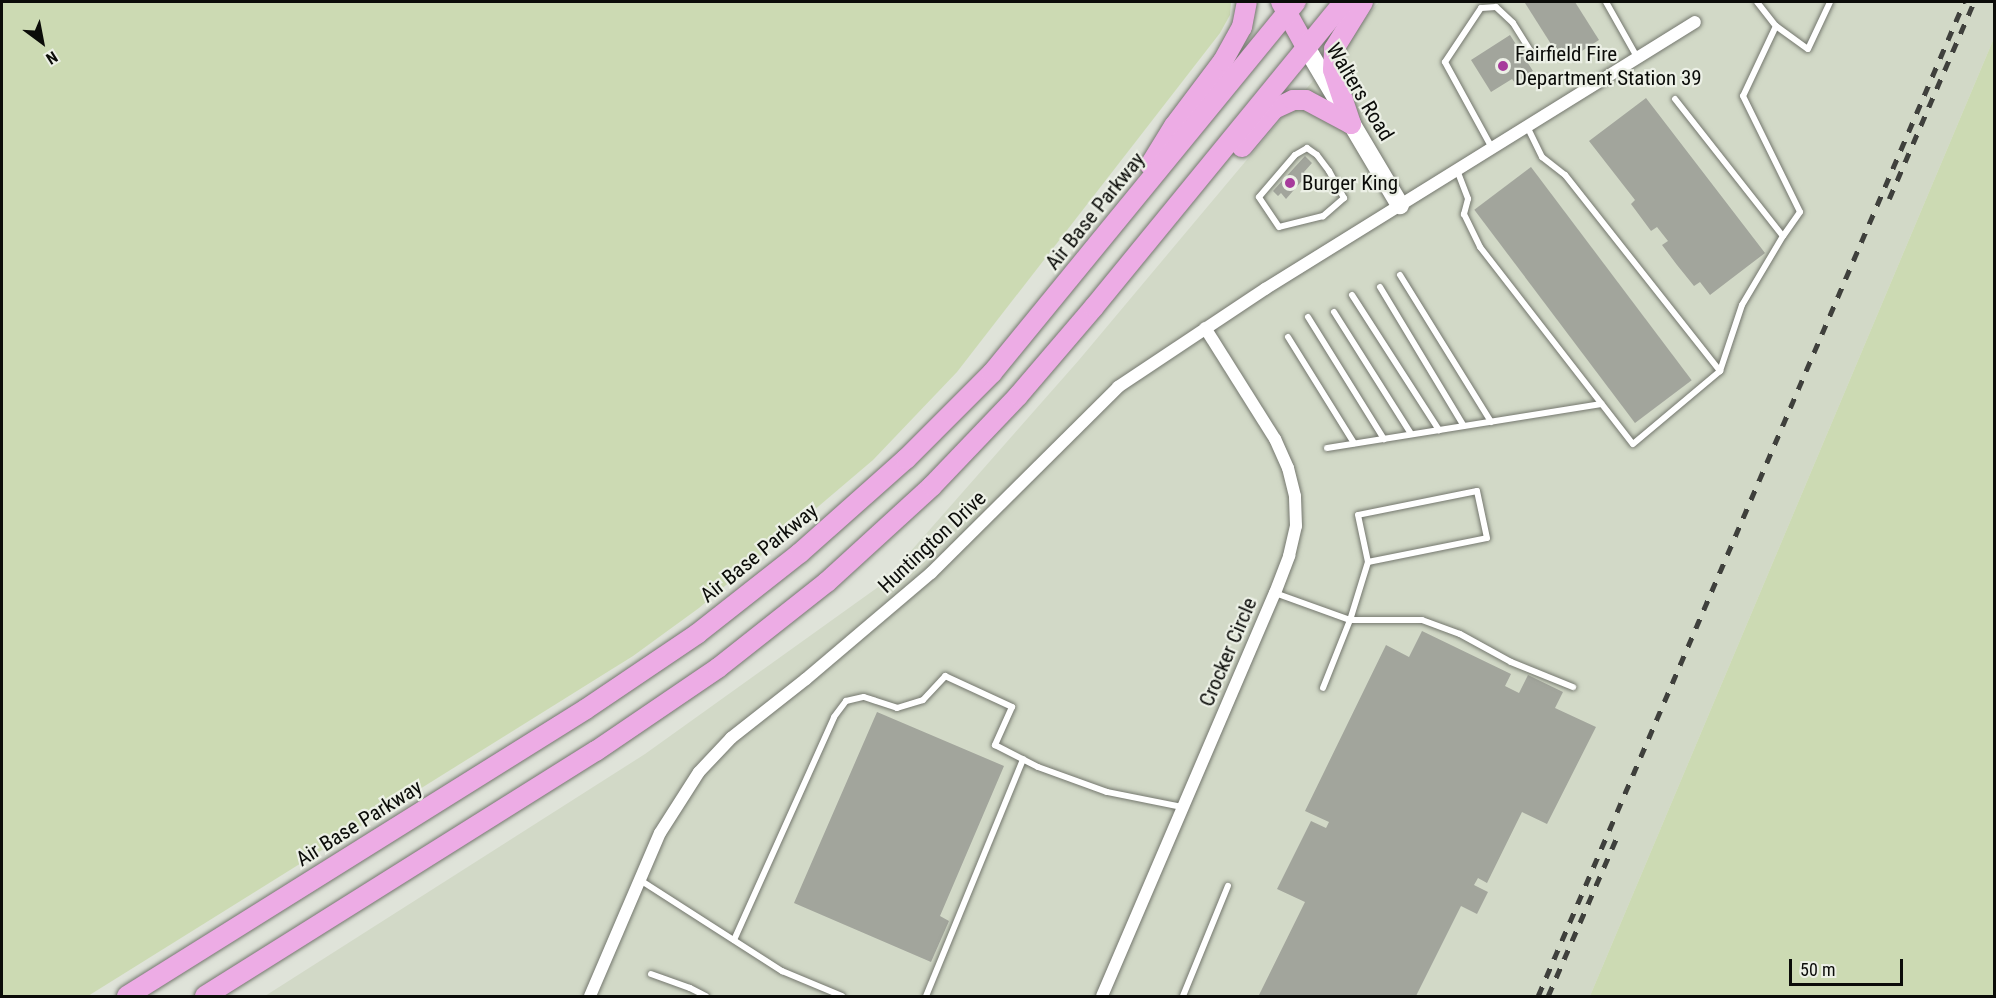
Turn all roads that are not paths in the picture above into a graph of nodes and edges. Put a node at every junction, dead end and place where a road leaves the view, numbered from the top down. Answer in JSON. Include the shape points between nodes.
{"nodes":[{"id":1,"x":1247,"y":2,"type":"edge"},
{"id":2,"x":1344,"y":2,"type":"edge"},
{"id":3,"x":1363,"y":2,"type":"edge"},
{"id":4,"x":1606,"y":2,"type":"edge"},
{"id":5,"x":1757,"y":2,"type":"edge"},
{"id":6,"x":1830,"y":2,"type":"edge"},
{"id":7,"x":1288,"y":5,"type":"edge"},
{"id":8,"x":1695,"y":22,"type":"dead end"},
{"id":9,"x":1776,"y":26,"type":"junction"},
{"id":10,"x":1306,"y":47,"type":"junction"},
{"id":11,"x":1533,"y":54,"type":"dead end"},
{"id":12,"x":1637,"y":57,"type":"junction"},
{"id":13,"x":1675,"y":99,"type":"dead end"},
{"id":14,"x":1351,"y":124,"type":"junction"},
{"id":15,"x":1527,"y":126,"type":"junction"},
{"id":16,"x":1492,"y":148,"type":"junction"},
{"id":17,"x":1457,"y":170,"type":"junction"},
{"id":18,"x":1400,"y":205,"type":"junction"},
{"id":19,"x":1278,"y":227,"type":"joint"},
{"id":20,"x":1783,"y":236,"type":"junction"},
{"id":21,"x":1099,"y":246,"type":"junction"},
{"id":22,"x":1134,"y":258,"type":"junction"},
{"id":23,"x":1400,"y":274,"type":"dead end"},
{"id":24,"x":1380,"y":287,"type":"dead end"},
{"id":25,"x":1352,"y":295,"type":"dead end"},
{"id":26,"x":1334,"y":312,"type":"dead end"},
{"id":27,"x":1308,"y":317,"type":"dead end"},
{"id":28,"x":1205,"y":328,"type":"junction"},
{"id":29,"x":1288,"y":338,"type":"dead end"},
{"id":30,"x":1720,"y":371,"type":"junction"},
{"id":31,"x":1602,"y":404,"type":"junction"},
{"id":32,"x":1491,"y":422,"type":"junction"},
{"id":33,"x":1464,"y":426,"type":"junction"},
{"id":34,"x":1438,"y":430,"type":"junction"},
{"id":35,"x":1410,"y":435,"type":"junction"},
{"id":36,"x":1384,"y":439,"type":"junction"},
{"id":37,"x":1354,"y":444,"type":"junction"},
{"id":38,"x":1327,"y":448,"type":"dead end"},
{"id":39,"x":1368,"y":562,"type":"junction"},
{"id":40,"x":1275,"y":593,"type":"junction"},
{"id":41,"x":1350,"y":620,"type":"junction"},
{"id":42,"x":1572,"y":687,"type":"dead end"},
{"id":43,"x":1323,"y":688,"type":"dead end"},
{"id":44,"x":1023,"y":759,"type":"junction"},
{"id":45,"x":1182,"y":807,"type":"junction"},
{"id":46,"x":640,"y":879,"type":"junction"},
{"id":47,"x":1228,"y":886,"type":"dead end"},
{"id":48,"x":734,"y":940,"type":"junction"},
{"id":49,"x":651,"y":974,"type":"dead end"},
{"id":50,"x":127,"y":996,"type":"edge"},
{"id":51,"x":205,"y":996,"type":"edge"},
{"id":52,"x":590,"y":996,"type":"edge"},
{"id":53,"x":706,"y":996,"type":"edge"},
{"id":54,"x":842,"y":996,"type":"edge"},
{"id":55,"x":926,"y":996,"type":"edge"},
{"id":56,"x":1102,"y":996,"type":"edge"},
{"id":57,"x":1183,"y":996,"type":"edge"}],
"edges":[{"from":1,"to":21,"type":"main road","via":[[1242,27],[1223,61],[1174,126]]},
{"from":2,"to":10,"type":"main road"},
{"from":3,"to":14,"type":"main road","via":[[1335,49],[1333,70]]},
{"from":4,"to":12,"type":"lane"},
{"from":5,"to":9,"type":"lane"},
{"from":6,"to":9,"type":"lane","via":[[1808,49]]},
{"from":7,"to":10,"type":"main road","name":"Walters Road"},
{"from":7,"to":21,"type":"main road","name":"Air Base Parkway"},
{"from":8,"to":12,"type":"street","name":"Huntington Drive"},
{"from":9,"to":20,"type":"lane","via":[[1743,96],[1800,212]]},
{"from":10,"to":14,"type":"street","name":"Walters Road"},
{"from":10,"to":22,"type":"main road"},
{"from":11,"to":16,"type":"lane","via":[[1513,22],[1496,7],[1481,8],[1446,62]]},
{"from":12,"to":15,"type":"street","name":"Huntington Drive"},
{"from":13,"to":20,"type":"lane"},
{"from":14,"to":18,"type":"street","name":"Walters Road"},
{"from":14,"to":22,"type":"main road","via":[[1306,100],[1282,103],[1206,189]]},
{"from":15,"to":16,"type":"street","name":"Huntington Drive"},
{"from":15,"to":30,"type":"lane","via":[[1542,157],[1565,175]]},
{"from":16,"to":17,"type":"street","name":"Huntington Drive"},
{"from":17,"to":18,"type":"street","name":"Huntington Drive"},
{"from":17,"to":31,"type":"lane","via":[[1468,199],[1464,214],[1480,247]]},
{"from":18,"to":28,"type":"street","name":"Huntington Drive"},
{"from":19,"to":19,"type":"lane","via":[[1323,216],[1344,198],[1317,154],[1307,148],[1295,155],[1259,197]]},
{"from":20,"to":30,"type":"lane","via":[[1742,305]]},
{"from":21,"to":50,"type":"main road","name":"Air Base Parkway","via":[[992,373],[906,459],[742,600],[586,709]]},
{"from":22,"to":51,"type":"main road","via":[[1018,396],[932,486],[761,635],[596,752]]},
{"from":23,"to":32,"type":"lane"},
{"from":24,"to":33,"type":"lane"},
{"from":25,"to":34,"type":"lane"},
{"from":26,"to":35,"type":"lane"},
{"from":27,"to":36,"type":"lane"},
{"from":28,"to":40,"type":"street","name":"Crocker Circle","via":[[1275,439],[1288,468],[1296,526]]},
{"from":28,"to":46,"type":"street","name":"Huntington Drive","via":[[1118,387],[931,573],[731,738],[679,800]]},
{"from":29,"to":37,"type":"lane"},
{"from":30,"to":31,"type":"lane","via":[[1633,444]]},
{"from":31,"to":32,"type":"lane"},
{"from":32,"to":33,"type":"lane"},
{"from":33,"to":34,"type":"lane"},
{"from":34,"to":35,"type":"lane"},
{"from":35,"to":36,"type":"lane"},
{"from":36,"to":37,"type":"lane"},
{"from":37,"to":38,"type":"lane"},
{"from":39,"to":39,"type":"lane","via":[[1358,515],[1477,490],[1487,538]]},
{"from":39,"to":41,"type":"lane"},
{"from":40,"to":41,"type":"lane"},
{"from":40,"to":45,"type":"street","name":"Crocker Circle"},
{"from":41,"to":42,"type":"lane","via":[[1422,620]]},
{"from":41,"to":43,"type":"lane"},
{"from":44,"to":45,"type":"lane","via":[[1107,792]]},
{"from":44,"to":48,"type":"lane","via":[[995,745],[1012,707],[945,676],[923,700],[897,708],[864,697],[846,701],[834,717]]},
{"from":44,"to":55,"type":"lane"},
{"from":45,"to":56,"type":"street","name":"Crocker Circle"},
{"from":46,"to":48,"type":"lane"},
{"from":46,"to":52,"type":"street","name":"Huntington Drive"},
{"from":47,"to":57,"type":"lane"},
{"from":48,"to":54,"type":"lane","via":[[782,971]]},
{"from":49,"to":53,"type":"lane"}]}
